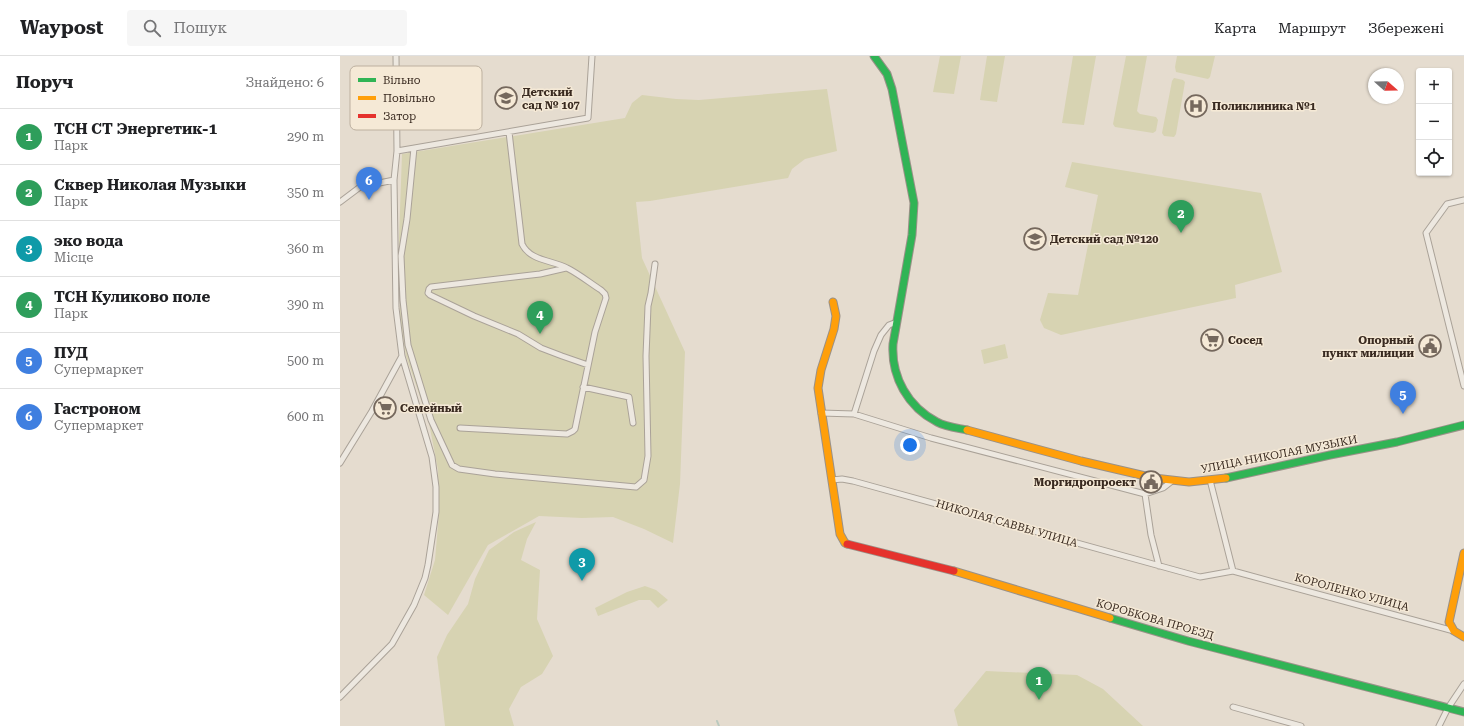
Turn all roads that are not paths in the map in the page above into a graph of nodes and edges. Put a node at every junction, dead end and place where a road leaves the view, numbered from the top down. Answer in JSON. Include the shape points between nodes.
{"nodes":[{"id":1,"x":396,"y":56,"type":"edge"},
{"id":2,"x":592,"y":56,"type":"edge"},
{"id":3,"x":874,"y":56,"type":"edge"},
{"id":4,"x":396,"y":66,"type":"edge"},
{"id":5,"x":397,"y":130,"type":"edge"},
{"id":6,"x":509,"y":132,"type":"junction"},
{"id":7,"x":414,"y":148,"type":"junction"},
{"id":8,"x":397,"y":151,"type":"junction"},
{"id":9,"x":394,"y":180,"type":"junction"},
{"id":10,"x":1464,"y":200,"type":"edge"},
{"id":11,"x":340,"y":202,"type":"edge"},
{"id":12,"x":655,"y":264,"type":"dead end"},
{"id":13,"x":567,"y":267,"type":"junction"},
{"id":14,"x":833,"y":302,"type":"dead end"},
{"id":15,"x":897,"y":322,"type":"junction"},
{"id":16,"x":402,"y":356,"type":"junction"},
{"id":17,"x":588,"y":365,"type":"junction"},
{"id":18,"x":1464,"y":386,"type":"edge"},
{"id":19,"x":583,"y":387,"type":"junction"},
{"id":20,"x":821,"y":412,"type":"junction"},
{"id":21,"x":854,"y":414,"type":"junction"},
{"id":22,"x":633,"y":423,"type":"dead end"},
{"id":23,"x":1464,"y":425,"type":"edge"},
{"id":24,"x":460,"y":428,"type":"dead end"},
{"id":25,"x":340,"y":463,"type":"edge"},
{"id":26,"x":832,"y":480,"type":"junction"},
{"id":27,"x":1210,"y":480,"type":"junction"},
{"id":28,"x":1172,"y":481,"type":"junction"},
{"id":29,"x":1145,"y":494,"type":"junction"},
{"id":30,"x":1464,"y":553,"type":"edge"},
{"id":31,"x":1159,"y":566,"type":"junction"},
{"id":32,"x":1233,"y":571,"type":"junction"},
{"id":33,"x":1181,"y":572,"type":"joint"},
{"id":34,"x":1454,"y":630,"type":"junction"},
{"id":35,"x":1464,"y":637,"type":"edge"},
{"id":36,"x":1464,"y":684,"type":"edge"},
{"id":37,"x":340,"y":697,"type":"edge"},
{"id":38,"x":1233,"y":707,"type":"dead end"},
{"id":39,"x":1448,"y":708,"type":"junction"},
{"id":40,"x":1464,"y":712,"type":"edge"},
{"id":41,"x":1301,"y":726,"type":"edge"},
{"id":42,"x":1439,"y":726,"type":"edge"}],
"edges":[{"from":1,"to":4,"type":"street"},
{"from":2,"to":6,"type":"street","via":[[588,118]]},
{"from":3,"to":15,"type":"street","name":"УЛИЦА НИКОЛАЯ МУЗЫКИ","via":[[887,74],[892,90],[914,203],[912,235]]},
{"from":5,"to":8,"type":"street"},
{"from":6,"to":7,"type":"street"},
{"from":6,"to":13,"type":"street","via":[[522,244],[533,256]]},
{"from":7,"to":8,"type":"street"},
{"from":7,"to":12,"type":"street","via":[[401,256],[408,345],[431,420],[455,467],[495,474],[636,486],[644,480],[648,456],[648,306]]},
{"from":8,"to":9,"type":"street"},
{"from":9,"to":11,"type":"street","via":[[360,186]]},
{"from":9,"to":16,"type":"street","via":[[396,308]]},
{"from":10,"to":18,"type":"street","via":[[1447,204],[1426,233]]},
{"from":13,"to":17,"type":"street","via":[[606,296],[594,332]]},
{"from":13,"to":17,"type":"street","via":[[540,274],[432,287],[428,292],[474,316],[518,334],[541,348]]},
{"from":14,"to":20,"type":"street","via":[[836,316],[834,329],[818,388]]},
{"from":15,"to":21,"type":"street","via":[[889,325],[881,335]]},
{"from":15,"to":28,"type":"street","name":"УЛИЦА НИКОЛАЯ МУЗЫКИ","via":[[893,349],[894,372],[902,392],[926,416],[939,423],[1081,461]]},
{"from":16,"to":25,"type":"street"},
{"from":16,"to":37,"type":"street","via":[[432,457],[435,480],[436,512],[428,565],[414,605],[392,644]]},
{"from":17,"to":19,"type":"street"},
{"from":19,"to":22,"type":"street","via":[[629,397]]},
{"from":19,"to":24,"type":"street","via":[[574,429],[567,434]]},
{"from":20,"to":21,"type":"street"},
{"from":20,"to":26,"type":"street"},
{"from":21,"to":29,"type":"street","via":[[931,438]]},
{"from":23,"to":27,"type":"street","name":"УЛИЦА НИКОЛАЯ МУЗЫКИ","via":[[1397,442]]},
{"from":26,"to":31,"type":"street","name":"НИКОЛАЯ САВВЫ УЛИЦА","via":[[842,479],[860,483]]},
{"from":26,"to":39,"type":"street","name":"КОРОБКОВА ПРОЕЗД","via":[[840,534],[845,542],[962,573],[1188,641]]},
{"from":27,"to":28,"type":"street","name":"УЛИЦА НИКОЛАЯ МУЗЫКИ"},
{"from":27,"to":32,"type":"street"},
{"from":28,"to":29,"type":"street","via":[[1163,488]]},
{"from":29,"to":31,"type":"street"},
{"from":30,"to":34,"type":"street","via":[[1449,622]]},
{"from":31,"to":33,"type":"street","name":"НИКОЛАЯ САВВЫ УЛИЦА"},
{"from":32,"to":33,"type":"street","name":"КОРОЛЕНКО УЛИЦА","via":[[1200,577]]},
{"from":32,"to":34,"type":"street","name":"КОРОЛЕНКО УЛИЦА"},
{"from":34,"to":35,"type":"street","name":"КОРОЛЕНКО УЛИЦА"},
{"from":36,"to":39,"type":"street"},
{"from":38,"to":41,"type":"street"},
{"from":39,"to":40,"type":"street","name":"КОРОБКОВА ПРОЕЗД"},
{"from":39,"to":42,"type":"street"}]}
